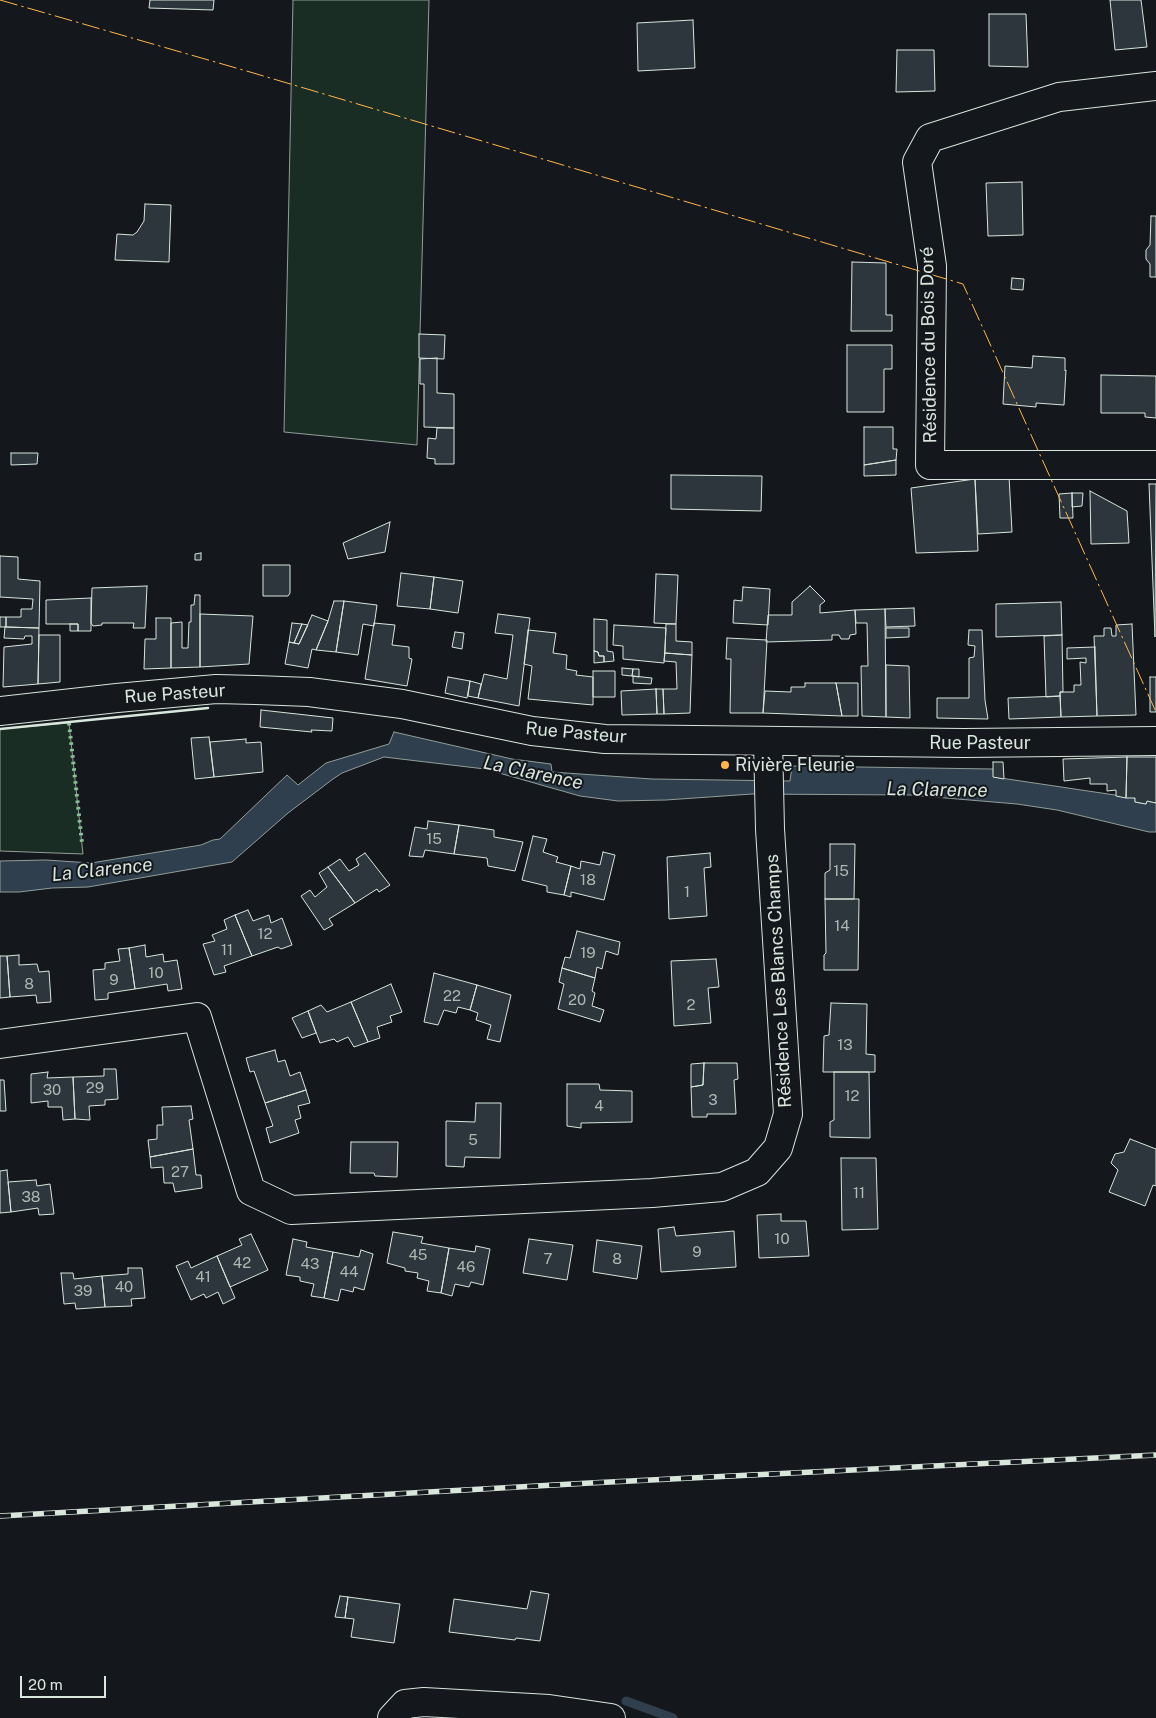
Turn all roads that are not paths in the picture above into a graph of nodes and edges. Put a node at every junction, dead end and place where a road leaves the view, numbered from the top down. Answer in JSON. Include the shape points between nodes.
{"nodes":[{"id":1,"x":1156,"y":86,"type":"edge"},
{"id":2,"x":1156,"y":465,"type":"edge"},
{"id":3,"x":0,"y":711,"type":"edge"},
{"id":4,"x":768,"y":741,"type":"junction"},
{"id":5,"x":1156,"y":741,"type":"edge"},
{"id":6,"x":0,"y":1044,"type":"edge"},
{"id":7,"x":392,"y":1718,"type":"edge"},
{"id":8,"x":611,"y":1718,"type":"edge"}],
"edges":[{"from":1,"to":2,"type":"street","name":"Résidence du Bois Doré","via":[[1059,97],[930,138],[917,162],[932,266],[930,465]]},
{"from":3,"to":4,"type":"street","name":"Rue Pasteur","via":[[216,689],[309,692],[402,704],[532,731],[605,739]]},
{"from":4,"to":5,"type":"street","name":"Rue Pasteur"},
{"from":4,"to":6,"type":"street","name":"Résidence Les Blancs Champs","via":[[788,1114],[778,1148],[757,1172],[722,1187],[291,1210],[251,1190],[197,1017]]},
{"from":7,"to":8,"type":"street","via":[[405,1704],[424,1702],[550,1708]]}]}
